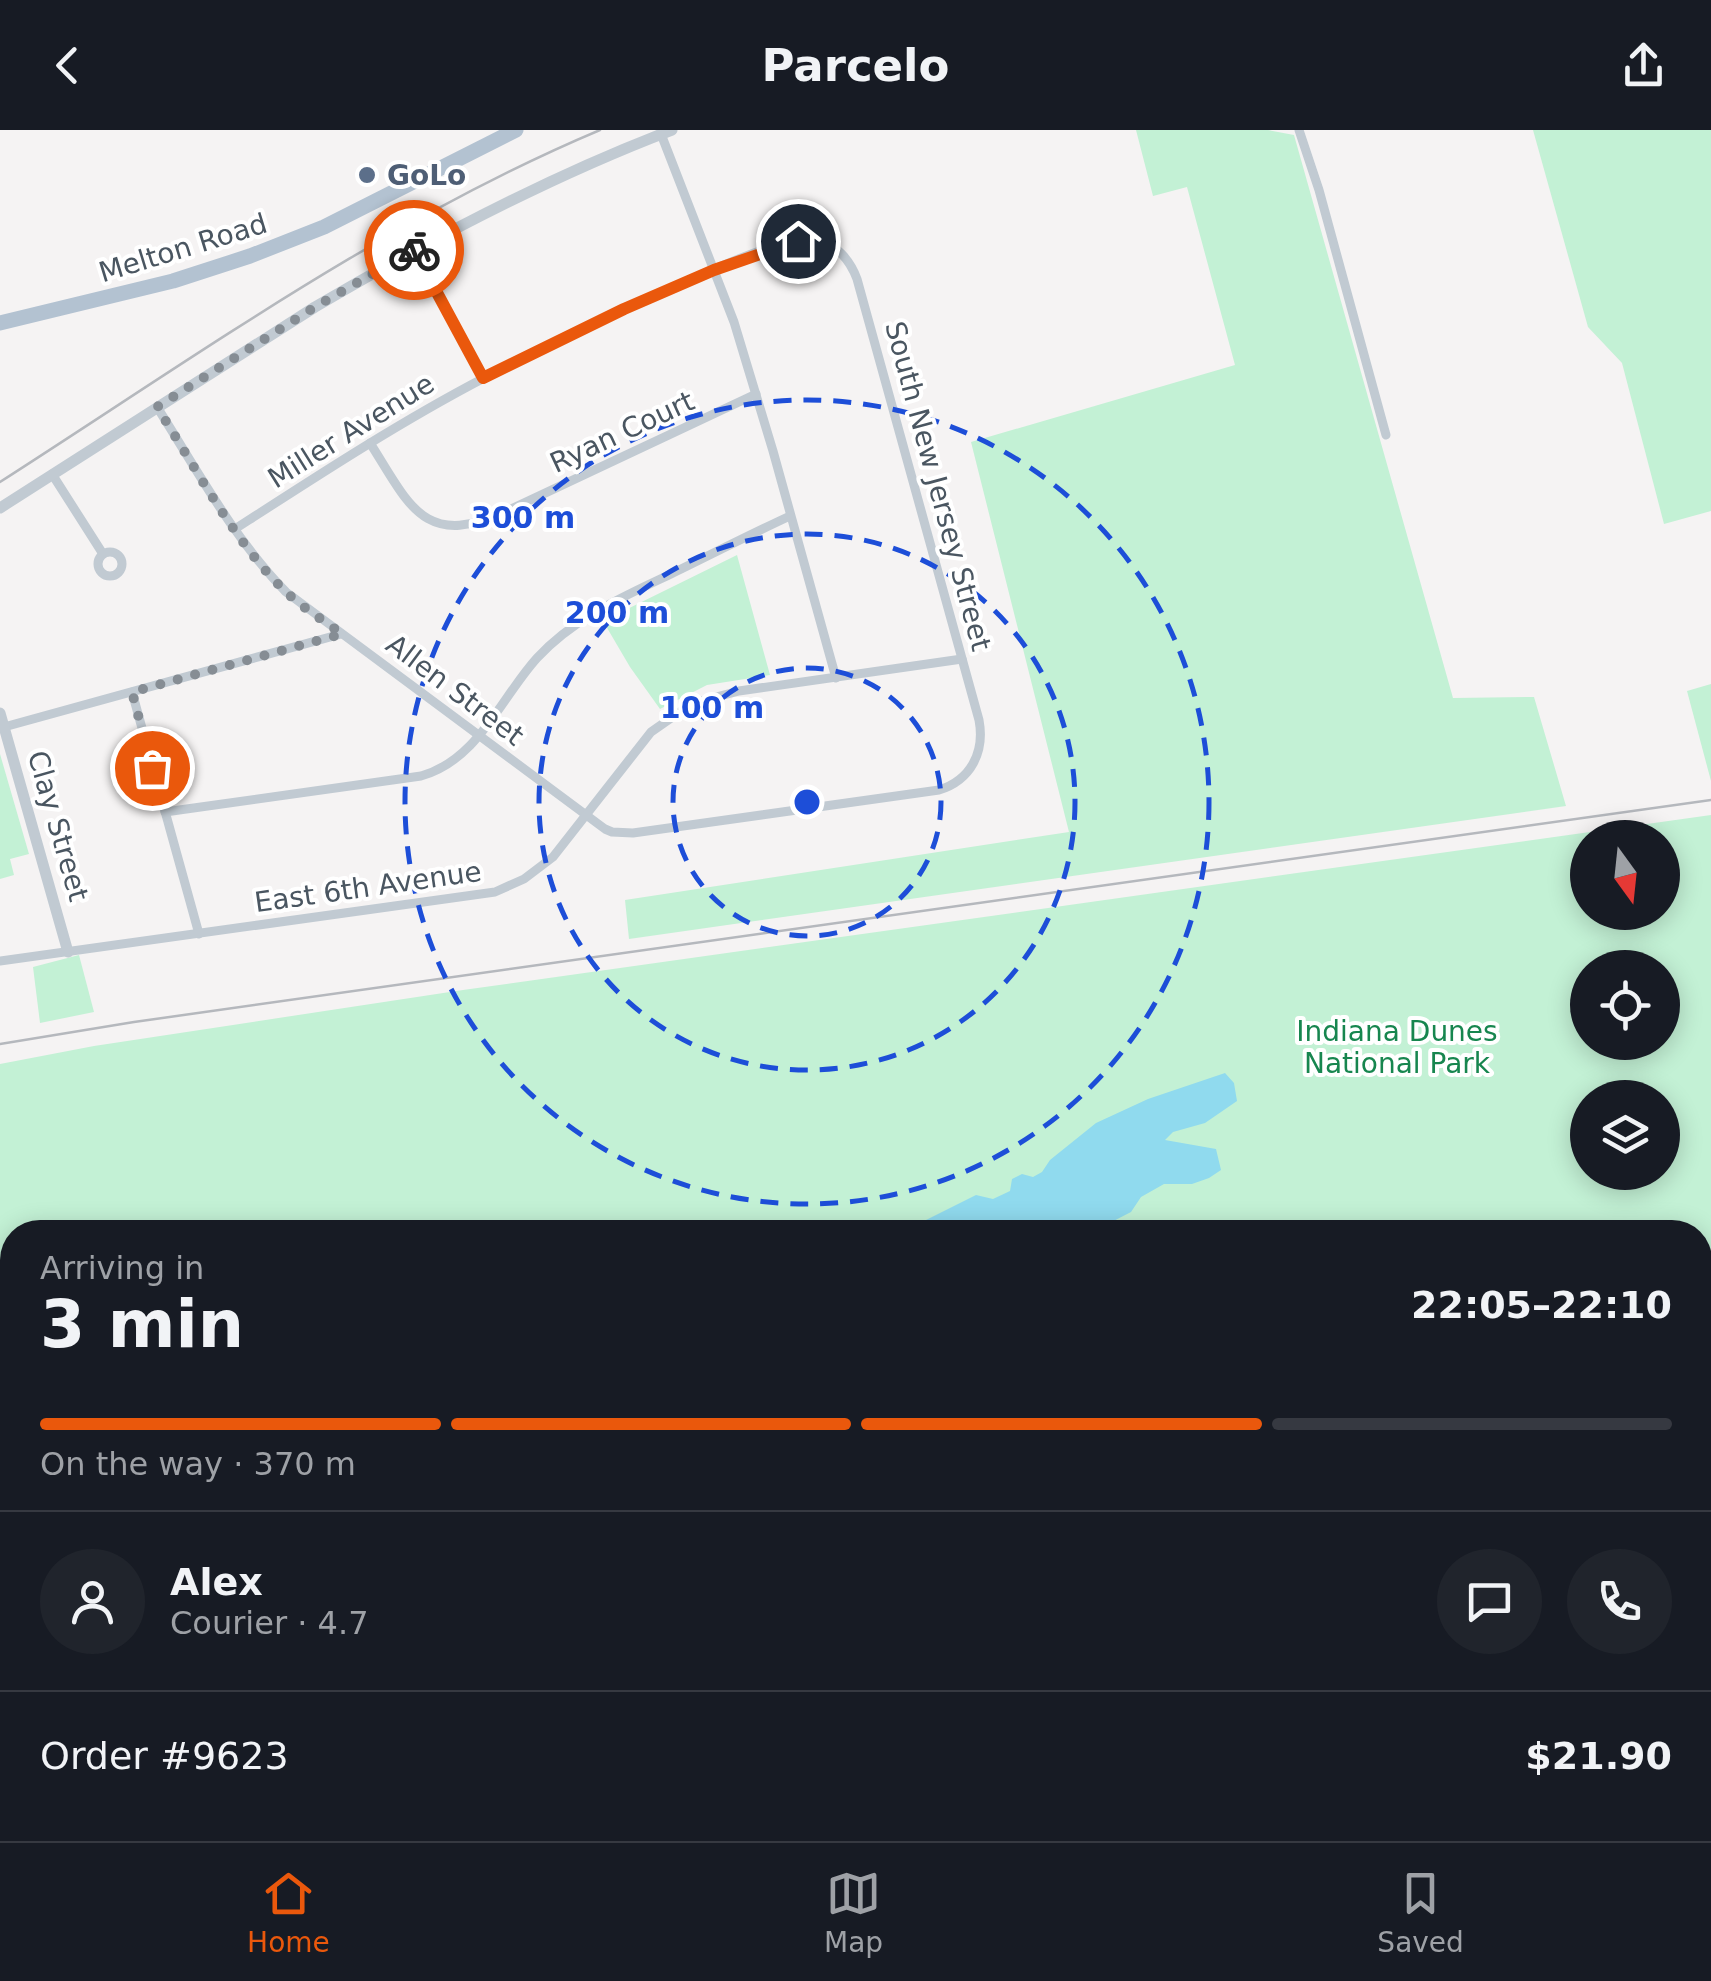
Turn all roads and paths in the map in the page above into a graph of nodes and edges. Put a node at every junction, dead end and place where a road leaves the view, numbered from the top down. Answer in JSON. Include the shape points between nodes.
{"nodes":[{"id":1,"x":516,"y":130,"type":"edge"},
{"id":2,"x":1299,"y":130,"type":"edge"},
{"id":3,"x":666,"y":132,"type":"edge"},
{"id":4,"x":822,"y":242,"type":"joint"},
{"id":5,"x":415,"y":250,"type":"junction"},
{"id":6,"x":714,"y":270,"type":"junction"},
{"id":7,"x":0,"y":323,"type":"edge"},
{"id":8,"x":483,"y":378,"type":"junction"},
{"id":9,"x":756,"y":394,"type":"junction"},
{"id":10,"x":157,"y":407,"type":"junction"},
{"id":11,"x":1386,"y":435,"type":"dead end"},
{"id":12,"x":370,"y":443,"type":"junction"},
{"id":13,"x":52,"y":474,"type":"junction"},
{"id":14,"x":0,"y":508,"type":"edge"},
{"id":15,"x":790,"y":516,"type":"junction"},
{"id":16,"x":236,"y":529,"type":"junction"},
{"id":17,"x":103,"y":554,"type":"dead end"},
{"id":18,"x":342,"y":634,"type":"junction"},
{"id":19,"x":962,"y":658,"type":"junction"},
{"id":20,"x":836,"y":678,"type":"junction"},
{"id":21,"x":132,"y":692,"type":"junction"},
{"id":22,"x":0,"y":713,"type":"edge"},
{"id":23,"x":4,"y":727,"type":"junction"},
{"id":24,"x":478,"y":736,"type":"junction"},
{"id":25,"x":978,"y":756,"type":"joint"},
{"id":26,"x":165,"y":812,"type":"junction"},
{"id":27,"x":586,"y":815,"type":"junction"},
{"id":28,"x":200,"y":934,"type":"junction"},
{"id":29,"x":68,"y":952,"type":"junction"},
{"id":30,"x":0,"y":961,"type":"edge"}],
"edges":[{"from":1,"to":7,"type":"main road","name":"Melton Road","via":[[300,237],[215,269]]},
{"from":2,"to":11,"type":"street"},
{"from":3,"to":5,"type":"street"},
{"from":3,"to":6,"type":"street"},
{"from":4,"to":6,"type":"street","name":"Miller Avenue","via":[[790,242]]},
{"from":4,"to":19,"type":"street","name":"South New Jersey Street","via":[[845,257],[858,280]]},
{"from":5,"to":8,"type":"street"},
{"from":5,"to":10,"type":"street"},
{"from":6,"to":8,"type":"street","name":"Miller Avenue"},
{"from":6,"to":9,"type":"street"},
{"from":8,"to":12,"type":"street","name":"Miller Avenue"},
{"from":9,"to":12,"type":"street","name":"Ryan Court","via":[[462,527],[443,525],[413,508]]},
{"from":9,"to":15,"type":"street"},
{"from":10,"to":13,"type":"street"},
{"from":10,"to":16,"type":"street","name":"Allen Street"},
{"from":12,"to":16,"type":"street","name":"Miller Avenue"},
{"from":13,"to":14,"type":"street"},
{"from":13,"to":17,"type":"street"},
{"from":15,"to":20,"type":"street"},
{"from":15,"to":24,"type":"street","via":[[583,618],[533,662]]},
{"from":16,"to":18,"type":"street","name":"Allen Street","via":[[286,592]]},
{"from":18,"to":21,"type":"street"},
{"from":18,"to":24,"type":"street","name":"Allen Street"},
{"from":19,"to":20,"type":"street","name":"East 6th Avenue"},
{"from":19,"to":25,"type":"street","name":"South New Jersey Street","via":[[981,731]]},
{"from":20,"to":27,"type":"street","name":"East 6th Avenue","via":[[720,695],[684,709],[651,732]]},
{"from":21,"to":23,"type":"street"},
{"from":21,"to":26,"type":"street"},
{"from":22,"to":23,"type":"street","name":"Clay Street"},
{"from":23,"to":29,"type":"street","name":"Clay Street"},
{"from":24,"to":26,"type":"street","via":[[458,759],[421,776]]},
{"from":24,"to":27,"type":"street","name":"Allen Street"},
{"from":25,"to":27,"type":"street","name":"Allen Street","via":[[958,782],[927,792],[633,833],[612,832]]},
{"from":26,"to":28,"type":"street"},
{"from":27,"to":28,"type":"street","name":"East 6th Avenue","via":[[539,869],[495,892]]},
{"from":28,"to":29,"type":"street","name":"East 6th Avenue"},
{"from":29,"to":30,"type":"street","name":"East 6th Avenue"}]}
